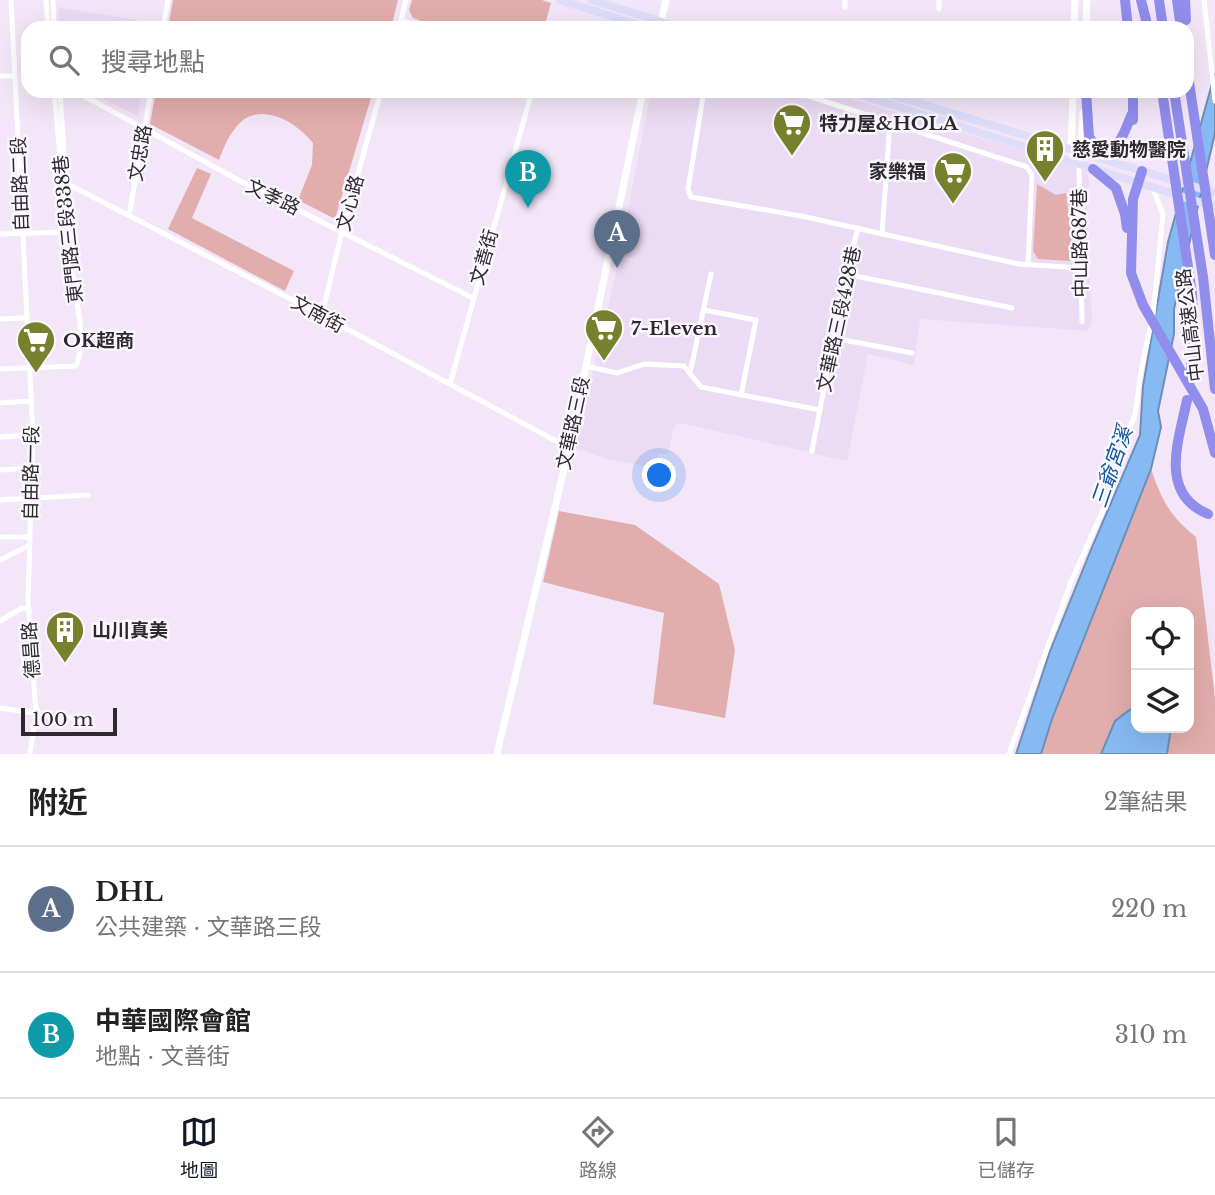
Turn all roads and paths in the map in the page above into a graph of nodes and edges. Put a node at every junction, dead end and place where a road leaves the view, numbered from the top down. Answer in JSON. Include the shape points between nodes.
{"nodes":[{"id":1,"x":11,"y":0,"type":"edge"},
{"id":2,"x":46,"y":0,"type":"edge"},
{"id":3,"x":53,"y":0,"type":"edge"},
{"id":4,"x":168,"y":0,"type":"edge"},
{"id":5,"x":406,"y":0,"type":"edge"},
{"id":6,"x":561,"y":0,"type":"edge"},
{"id":7,"x":592,"y":0,"type":"edge"},
{"id":8,"x":667,"y":0,"type":"edge"},
{"id":9,"x":939,"y":0,"type":"edge"},
{"id":10,"x":1075,"y":0,"type":"edge"},
{"id":11,"x":1087,"y":0,"type":"edge"},
{"id":12,"x":1125,"y":0,"type":"edge"},
{"id":13,"x":1141,"y":0,"type":"edge"},
{"id":14,"x":1159,"y":0,"type":"edge"},
{"id":15,"x":1177,"y":0,"type":"edge"},
{"id":16,"x":1185,"y":0,"type":"edge"},
{"id":17,"x":1203,"y":0,"type":"edge"},
{"id":18,"x":939,"y":9,"type":"dead end"},
{"id":19,"x":401,"y":20,"type":"joint"},
{"id":20,"x":48,"y":21,"type":"edge"},
{"id":21,"x":54,"y":21,"type":"edge"},
{"id":22,"x":164,"y":21,"type":"edge"},
{"id":23,"x":404,"y":21,"type":"edge"},
{"id":24,"x":626,"y":21,"type":"edge"},
{"id":25,"x":648,"y":21,"type":"edge"},
{"id":26,"x":660,"y":21,"type":"edge"},
{"id":27,"x":1074,"y":21,"type":"edge"},
{"id":28,"x":1086,"y":21,"type":"edge"},
{"id":29,"x":1127,"y":21,"type":"edge"},
{"id":30,"x":1147,"y":21,"type":"edge"},
{"id":31,"x":1162,"y":21,"type":"edge"},
{"id":32,"x":1182,"y":21,"type":"edge"},
{"id":33,"x":1184,"y":21,"type":"edge"},
{"id":34,"x":0,"y":76,"type":"edge"},
{"id":35,"x":14,"y":76,"type":"junction"},
{"id":36,"x":55,"y":98,"type":"edge"},
{"id":37,"x":60,"y":98,"type":"edge"},
{"id":38,"x":88,"y":98,"type":"edge"},
{"id":39,"x":150,"y":98,"type":"edge"},
{"id":40,"x":379,"y":98,"type":"edge"},
{"id":41,"x":530,"y":98,"type":"edge"},
{"id":42,"x":642,"y":98,"type":"edge"},
{"id":43,"x":703,"y":98,"type":"edge"},
{"id":44,"x":815,"y":98,"type":"edge"},
{"id":45,"x":870,"y":98,"type":"edge"},
{"id":46,"x":902,"y":98,"type":"edge"},
{"id":47,"x":1073,"y":98,"type":"edge"},
{"id":48,"x":1085,"y":98,"type":"edge"},
{"id":49,"x":1086,"y":98,"type":"edge"},
{"id":50,"x":1133,"y":98,"type":"edge"},
{"id":51,"x":1163,"y":98,"type":"edge"},
{"id":52,"x":1175,"y":98,"type":"edge"},
{"id":53,"x":1191,"y":98,"type":"edge"},
{"id":54,"x":1215,"y":101,"type":"edge"},
{"id":55,"x":1132,"y":114,"type":"junction"},
{"id":56,"x":890,"y":122,"type":"junction"},
{"id":57,"x":145,"y":128,"type":"junction"},
{"id":58,"x":1071,"y":150,"type":"junction"},
{"id":59,"x":1082,"y":153,"type":"junction"},
{"id":60,"x":1097,"y":157,"type":"junction"},
{"id":61,"x":1079,"y":164,"type":"junction"},
{"id":62,"x":1093,"y":169,"type":"junction"},
{"id":63,"x":1142,"y":171,"type":"junction"},
{"id":64,"x":66,"y":183,"type":"junction"},
{"id":65,"x":1138,"y":184,"type":"junction"},
{"id":66,"x":1153,"y":188,"type":"junction"},
{"id":67,"x":1212,"y":192,"type":"edge"},
{"id":68,"x":1214,"y":207,"type":"edge"},
{"id":69,"x":129,"y":215,"type":"junction"},
{"id":70,"x":858,"y":228,"type":"junction"},
{"id":71,"x":342,"y":231,"type":"junction"},
{"id":72,"x":69,"y":232,"type":"junction"},
{"id":73,"x":0,"y":234,"type":"edge"},
{"id":74,"x":22,"y":234,"type":"junction"},
{"id":75,"x":882,"y":234,"type":"junction"},
{"id":76,"x":1215,"y":255,"type":"edge"},
{"id":77,"x":1028,"y":265,"type":"junction"},
{"id":78,"x":1081,"y":268,"type":"junction"},
{"id":79,"x":1131,"y":273,"type":"junction"},
{"id":80,"x":711,"y":274,"type":"dead end"},
{"id":81,"x":846,"y":274,"type":"junction"},
{"id":82,"x":473,"y":298,"type":"junction"},
{"id":83,"x":1012,"y":308,"type":"dead end"},
{"id":84,"x":704,"y":310,"type":"junction"},
{"id":85,"x":322,"y":315,"type":"junction"},
{"id":86,"x":26,"y":318,"type":"junction"},
{"id":87,"x":0,"y":319,"type":"edge"},
{"id":88,"x":1082,"y":322,"type":"dead end"},
{"id":89,"x":834,"y":338,"type":"junction"},
{"id":90,"x":912,"y":353,"type":"dead end"},
{"id":91,"x":586,"y":366,"type":"junction"},
{"id":92,"x":29,"y":368,"type":"junction"},
{"id":93,"x":0,"y":369,"type":"edge"},
{"id":94,"x":1191,"y":369,"type":"dead end"},
{"id":95,"x":690,"y":373,"type":"junction"},
{"id":96,"x":450,"y":384,"type":"junction"},
{"id":97,"x":1215,"y":389,"type":"edge"},
{"id":98,"x":741,"y":395,"type":"junction"},
{"id":99,"x":1187,"y":400,"type":"dead end"},
{"id":100,"x":32,"y":401,"type":"junction"},
{"id":101,"x":0,"y":403,"type":"edge"},
{"id":102,"x":820,"y":410,"type":"junction"},
{"id":103,"x":33,"y":435,"type":"junction"},
{"id":104,"x":0,"y":437,"type":"edge"},
{"id":105,"x":569,"y":448,"type":"junction"},
{"id":106,"x":812,"y":451,"type":"dead end"},
{"id":107,"x":1215,"y":453,"type":"edge"},
{"id":108,"x":33,"y":468,"type":"junction"},
{"id":109,"x":0,"y":470,"type":"edge"},
{"id":110,"x":88,"y":495,"type":"dead end"},
{"id":111,"x":33,"y":497,"type":"junction"},
{"id":112,"x":0,"y":500,"type":"edge"},
{"id":113,"x":1208,"y":514,"type":"dead end"},
{"id":114,"x":0,"y":537,"type":"edge"},
{"id":115,"x":30,"y":537,"type":"junction"},
{"id":116,"x":30,"y":545,"type":"junction"},
{"id":117,"x":0,"y":560,"type":"edge"},
{"id":118,"x":29,"y":609,"type":"junction"},
{"id":119,"x":0,"y":621,"type":"edge"},
{"id":120,"x":0,"y":708,"type":"edge"},
{"id":121,"x":36,"y":713,"type":"junction"},
{"id":122,"x":83,"y":720,"type":"dead end"},
{"id":123,"x":30,"y":754,"type":"edge"},
{"id":124,"x":497,"y":754,"type":"edge"},
{"id":125,"x":1009,"y":754,"type":"edge"}],
"edges":[{"from":1,"to":35,"type":"street","name":"自由路二段"},
{"from":2,"to":20,"type":"street"},
{"from":3,"to":21,"type":"street"},
{"from":4,"to":22,"type":"street"},
{"from":5,"to":19,"type":"street"},
{"from":6,"to":24,"type":"main road"},
{"from":7,"to":25,"type":"main road"},
{"from":8,"to":26,"type":"street"},
{"from":9,"to":18,"type":"street"},
{"from":10,"to":27,"type":"street"},
{"from":11,"to":28,"type":"street"},
{"from":12,"to":29,"type":"highway"},
{"from":13,"to":30,"type":"highway"},
{"from":14,"to":31,"type":"highway"},
{"from":15,"to":32,"type":"highway"},
{"from":16,"to":33,"type":"highway"},
{"from":17,"to":54,"type":"street"},
{"from":19,"to":23,"type":"street"},
{"from":34,"to":35,"type":"street"},
{"from":35,"to":74,"type":"street","name":"自由路二段"},
{"from":36,"to":64,"type":"street","name":"東門路三段338巷"},
{"from":37,"to":64,"type":"street"},
{"from":38,"to":57,"type":"street","name":"文孝路"},
{"from":39,"to":57,"type":"street","name":"文忠路"},
{"from":40,"to":71,"type":"street","name":"文心路"},
{"from":41,"to":82,"type":"street","name":"文善街"},
{"from":42,"to":91,"type":"street","name":"文華路三段"},
{"from":43,"to":70,"type":"street","via":[[688,188],[691,197]]},
{"from":44,"to":56,"type":"street"},
{"from":45,"to":61,"type":"main road"},
{"from":46,"to":58,"type":"main road"},
{"from":47,"to":58,"type":"street"},
{"from":48,"to":59,"type":"street"},
{"from":49,"to":55,"type":"highway","via":[[1089,137],[1097,148],[1119,142]]},
{"from":50,"to":55,"type":"highway"},
{"from":51,"to":94,"type":"highway","via":[[1191,279]]},
{"from":52,"to":97,"type":"highway","name":"中山高速公路"},
{"from":53,"to":76,"type":"highway","name":"中山高速公路"},
{"from":55,"to":60,"type":"highway","via":[[1132,130],[1124,144]]},
{"from":56,"to":75,"type":"street"},
{"from":56,"to":77,"type":"street","via":[[1027,167],[1032,175]]},
{"from":57,"to":69,"type":"street","name":"文忠路"},
{"from":57,"to":71,"type":"street","name":"文孝路"},
{"from":58,"to":59,"type":"main road"},
{"from":58,"to":61,"type":"street"},
{"from":59,"to":60,"type":"main road"},
{"from":59,"to":61,"type":"street"},
{"from":60,"to":63,"type":"main road"},
{"from":61,"to":62,"type":"main road"},
{"from":61,"to":78,"type":"street","name":"中山路687巷"},
{"from":62,"to":65,"type":"main road"},
{"from":62,"to":79,"type":"highway","via":[[1114,185],[1120,197],[1127,220]]},
{"from":63,"to":65,"type":"highway"},
{"from":63,"to":67,"type":"main road"},
{"from":64,"to":69,"type":"street","name":"文南街"},
{"from":64,"to":72,"type":"street","name":"東門路三段338巷"},
{"from":65,"to":66,"type":"main road"},
{"from":65,"to":79,"type":"highway","via":[[1133,199]]},
{"from":66,"to":68,"type":"main road"},
{"from":66,"to":125,"type":"street","via":[[1163,214],[1153,314],[1135,415],[1111,492],[1071,582]]},
{"from":69,"to":85,"type":"street","name":"文南街"},
{"from":70,"to":75,"type":"street"},
{"from":70,"to":81,"type":"street","name":"文華路三段428巷"},
{"from":71,"to":82,"type":"street","name":"文孝路"},
{"from":71,"to":85,"type":"street","name":"文心路"},
{"from":72,"to":74,"type":"street"},
{"from":72,"to":92,"type":"street","name":"東門路三段338巷","via":[[81,340],[76,366]]},
{"from":73,"to":74,"type":"street"},
{"from":74,"to":86,"type":"street","name":"自由路二段"},
{"from":75,"to":77,"type":"street"},
{"from":77,"to":78,"type":"street"},
{"from":78,"to":88,"type":"street","name":"中山路687巷"},
{"from":79,"to":107,"type":"highway","via":[[1143,304],[1203,409]]},
{"from":80,"to":84,"type":"street"},
{"from":81,"to":83,"type":"street"},
{"from":81,"to":89,"type":"street","name":"文華路三段428巷"},
{"from":82,"to":96,"type":"street","name":"文善街"},
{"from":84,"to":95,"type":"street"},
{"from":84,"to":98,"type":"street","via":[[755,320]]},
{"from":85,"to":96,"type":"street","name":"文南街"},
{"from":86,"to":87,"type":"street"},
{"from":86,"to":92,"type":"street","name":"自由路二段"},
{"from":89,"to":90,"type":"street"},
{"from":89,"to":102,"type":"street","name":"文華路三段428巷"},
{"from":91,"to":95,"type":"street","name":"文華路三段428巷","via":[[617,373],[644,364],[673,365],[684,366]]},
{"from":91,"to":105,"type":"street","name":"文華路三段"},
{"from":92,"to":93,"type":"street"},
{"from":92,"to":100,"type":"street","name":"自由路一段"},
{"from":95,"to":98,"type":"street","name":"文華路三段428巷","via":[[701,387]]},
{"from":96,"to":105,"type":"street","name":"文南街"},
{"from":98,"to":102,"type":"street","name":"文華路三段428巷"},
{"from":99,"to":113,"type":"highway","via":[[1176,475],[1188,500]]},
{"from":100,"to":101,"type":"street"},
{"from":100,"to":103,"type":"street","name":"自由路一段"},
{"from":102,"to":106,"type":"street","name":"文華路三段428巷"},
{"from":103,"to":104,"type":"street"},
{"from":103,"to":108,"type":"street","name":"自由路一段"},
{"from":105,"to":124,"type":"street","name":"文華路三段"},
{"from":108,"to":109,"type":"street"},
{"from":108,"to":111,"type":"street","name":"自由路一段"},
{"from":110,"to":111,"type":"street"},
{"from":111,"to":112,"type":"street"},
{"from":111,"to":115,"type":"street","name":"自由路一段"},
{"from":114,"to":115,"type":"street"},
{"from":115,"to":116,"type":"street","name":"自由路一段"},
{"from":116,"to":117,"type":"street","name":"自由路一段"},
{"from":116,"to":118,"type":"street","name":"德昌路"},
{"from":118,"to":119,"type":"street","via":[[22,608]]},
{"from":118,"to":121,"type":"street","name":"德昌路"},
{"from":120,"to":121,"type":"street"},
{"from":121,"to":122,"type":"street"},
{"from":121,"to":123,"type":"street","name":"德昌路"}]}
